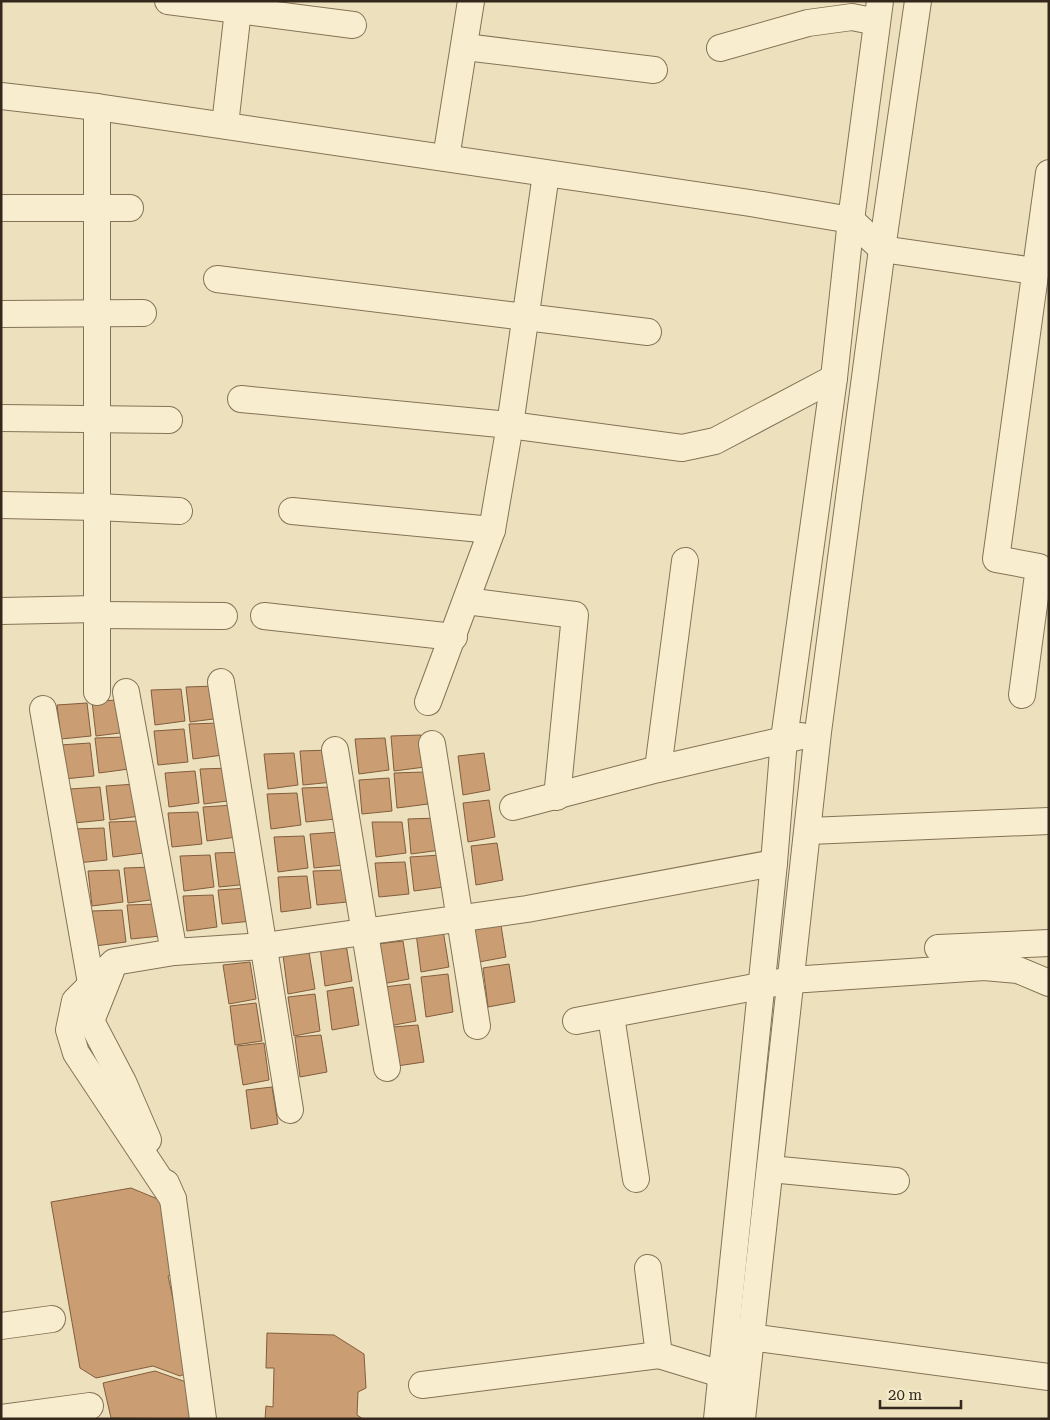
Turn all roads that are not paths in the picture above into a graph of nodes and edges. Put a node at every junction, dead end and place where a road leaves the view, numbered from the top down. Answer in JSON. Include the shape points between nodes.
{"nodes":[{"id":1,"x":168,"y":1,"type":"edge"},
{"id":2,"x":471,"y":1,"type":"edge"},
{"id":3,"x":918,"y":1,"type":"edge"},
{"id":4,"x":239,"y":6,"type":"edge"},
{"id":5,"x":878,"y":11,"type":"edge"},
{"id":6,"x":353,"y":25,"type":"dead end"},
{"id":7,"x":465,"y":47,"type":"junction"},
{"id":8,"x":720,"y":48,"type":"dead end"},
{"id":9,"x":654,"y":70,"type":"dead end"},
{"id":10,"x":1,"y":96,"type":"edge"},
{"id":11,"x":97,"y":107,"type":"junction"},
{"id":12,"x":225,"y":126,"type":"junction"},
{"id":13,"x":446,"y":158,"type":"junction"},
{"id":14,"x":546,"y":174,"type":"junction"},
{"id":15,"x":1048,"y":186,"type":"edge"},
{"id":16,"x":1,"y":208,"type":"edge"},
{"id":17,"x":97,"y":208,"type":"junction"},
{"id":18,"x":130,"y":208,"type":"dead end"},
{"id":19,"x":851,"y":220,"type":"junction"},
{"id":20,"x":882,"y":249,"type":"junction"},
{"id":21,"x":1035,"y":271,"type":"junction"},
{"id":22,"x":217,"y":279,"type":"dead end"},
{"id":23,"x":97,"y":313,"type":"junction"},
{"id":24,"x":143,"y":313,"type":"dead end"},
{"id":25,"x":1,"y":314,"type":"edge"},
{"id":26,"x":525,"y":317,"type":"junction"},
{"id":27,"x":1039,"y":319,"type":"edge"},
{"id":28,"x":648,"y":332,"type":"dead end"},
{"id":29,"x":834,"y":378,"type":"junction"},
{"id":30,"x":241,"y":399,"type":"dead end"},
{"id":31,"x":1,"y":418,"type":"edge"},
{"id":32,"x":97,"y":418,"type":"junction"},
{"id":33,"x":169,"y":420,"type":"dead end"},
{"id":34,"x":510,"y":425,"type":"junction"},
{"id":35,"x":1,"y":506,"type":"edge"},
{"id":36,"x":97,"y":506,"type":"junction"},
{"id":37,"x":179,"y":511,"type":"dead end"},
{"id":38,"x":292,"y":511,"type":"dead end"},
{"id":39,"x":492,"y":530,"type":"junction"},
{"id":40,"x":686,"y":561,"type":"dead end"},
{"id":41,"x":466,"y":600,"type":"junction"},
{"id":42,"x":1,"y":610,"type":"edge"},
{"id":43,"x":97,"y":612,"type":"junction"},
{"id":44,"x":224,"y":616,"type":"dead end"},
{"id":45,"x":264,"y":616,"type":"dead end"},
{"id":46,"x":454,"y":637,"type":"junction"},
{"id":47,"x":221,"y":682,"type":"dead end"},
{"id":48,"x":97,"y":692,"type":"dead end"},
{"id":49,"x":126,"y":692,"type":"dead end"},
{"id":50,"x":1022,"y":695,"type":"dead end"},
{"id":51,"x":428,"y":702,"type":"dead end"},
{"id":52,"x":43,"y":709,"type":"dead end"},
{"id":53,"x":818,"y":732,"type":"junction"},
{"id":54,"x":784,"y":739,"type":"junction"},
{"id":55,"x":432,"y":744,"type":"dead end"},
{"id":56,"x":335,"y":750,"type":"dead end"},
{"id":57,"x":658,"y":770,"type":"junction"},
{"id":58,"x":556,"y":797,"type":"junction"},
{"id":59,"x":513,"y":807,"type":"dead end"},
{"id":60,"x":1049,"y":821,"type":"edge"},
{"id":61,"x":809,"y":831,"type":"junction"},
{"id":62,"x":774,"y":863,"type":"junction"},
{"id":63,"x":461,"y":918,"type":"junction"},
{"id":64,"x":364,"y":932,"type":"junction"},
{"id":65,"x":1049,"y":943,"type":"edge"},
{"id":66,"x":264,"y":946,"type":"junction"},
{"id":67,"x":938,"y":948,"type":"dead end"},
{"id":68,"x":174,"y":952,"type":"junction"},
{"id":69,"x":114,"y":962,"type":"junction"},
{"id":70,"x":791,"y":980,"type":"junction"},
{"id":71,"x":91,"y":983,"type":"junction"},
{"id":72,"x":1049,"y":983,"type":"edge"},
{"id":73,"x":762,"y":984,"type":"junction"},
{"id":74,"x":610,"y":1016,"type":"junction"},
{"id":75,"x":576,"y":1021,"type":"dead end"},
{"id":76,"x":477,"y":1026,"type":"dead end"},
{"id":77,"x":387,"y":1068,"type":"dead end"},
{"id":78,"x":290,"y":1110,"type":"dead end"},
{"id":79,"x":770,"y":1169,"type":"junction"},
{"id":80,"x":636,"y":1180,"type":"dead end"},
{"id":81,"x":896,"y":1181,"type":"dead end"},
{"id":82,"x":173,"y":1199,"type":"junction"},
{"id":83,"x":648,"y":1268,"type":"dead end"},
{"id":84,"x":52,"y":1319,"type":"dead end"},
{"id":85,"x":1,"y":1326,"type":"edge"},
{"id":86,"x":726,"y":1334,"type":"junction"},
{"id":87,"x":751,"y":1337,"type":"junction"},
{"id":88,"x":659,"y":1355,"type":"junction"},
{"id":89,"x":721,"y":1374,"type":"junction"},
{"id":90,"x":1049,"y":1378,"type":"edge"},
{"id":91,"x":422,"y":1385,"type":"dead end"},
{"id":92,"x":90,"y":1406,"type":"dead end"},
{"id":93,"x":1,"y":1418,"type":"edge"},
{"id":94,"x":203,"y":1419,"type":"edge"},
{"id":95,"x":717,"y":1419,"type":"edge"},
{"id":96,"x":742,"y":1419,"type":"edge"}],
"edges":[{"from":1,"to":4,"type":"street"},
{"from":2,"to":7,"type":"street"},
{"from":3,"to":20,"type":"street"},
{"from":4,"to":6,"type":"street"},
{"from":4,"to":12,"type":"street"},
{"from":5,"to":8,"type":"street","via":[[808,22]]},
{"from":5,"to":19,"type":"street"},
{"from":7,"to":9,"type":"street"},
{"from":7,"to":13,"type":"street"},
{"from":10,"to":11,"type":"street"},
{"from":11,"to":12,"type":"street"},
{"from":11,"to":17,"type":"street"},
{"from":12,"to":13,"type":"street"},
{"from":13,"to":14,"type":"street"},
{"from":14,"to":19,"type":"street"},
{"from":14,"to":26,"type":"street"},
{"from":15,"to":21,"type":"street"},
{"from":16,"to":17,"type":"street"},
{"from":17,"to":18,"type":"street"},
{"from":17,"to":23,"type":"street"},
{"from":19,"to":20,"type":"street"},
{"from":19,"to":29,"type":"street"},
{"from":20,"to":21,"type":"street"},
{"from":20,"to":53,"type":"street"},
{"from":21,"to":27,"type":"street"},
{"from":22,"to":26,"type":"street"},
{"from":23,"to":24,"type":"street"},
{"from":23,"to":25,"type":"street"},
{"from":23,"to":32,"type":"street"},
{"from":26,"to":28,"type":"street"},
{"from":26,"to":34,"type":"street"},
{"from":27,"to":50,"type":"street","via":[[996,559],[1039,567]]},
{"from":29,"to":34,"type":"street","via":[[716,440],[694,447]]},
{"from":29,"to":54,"type":"street"},
{"from":30,"to":34,"type":"street"},
{"from":31,"to":32,"type":"street"},
{"from":32,"to":33,"type":"street"},
{"from":32,"to":36,"type":"street"},
{"from":34,"to":39,"type":"street"},
{"from":35,"to":36,"type":"street"},
{"from":36,"to":37,"type":"street"},
{"from":36,"to":43,"type":"street"},
{"from":38,"to":39,"type":"street"},
{"from":39,"to":41,"type":"street"},
{"from":40,"to":57,"type":"street"},
{"from":41,"to":46,"type":"street"},
{"from":41,"to":58,"type":"street","via":[[575,615]]},
{"from":42,"to":43,"type":"street"},
{"from":43,"to":44,"type":"street"},
{"from":43,"to":48,"type":"street"},
{"from":45,"to":46,"type":"street"},
{"from":46,"to":51,"type":"street"},
{"from":47,"to":66,"type":"street"},
{"from":49,"to":68,"type":"street"},
{"from":52,"to":71,"type":"street"},
{"from":53,"to":54,"type":"street"},
{"from":53,"to":61,"type":"street"},
{"from":54,"to":57,"type":"street"},
{"from":54,"to":62,"type":"street"},
{"from":55,"to":63,"type":"street"},
{"from":56,"to":64,"type":"street"},
{"from":57,"to":58,"type":"street"},
{"from":58,"to":59,"type":"street"},
{"from":60,"to":61,"type":"street"},
{"from":61,"to":70,"type":"street"},
{"from":62,"to":63,"type":"street","via":[[527,909]]},
{"from":62,"to":73,"type":"street"},
{"from":63,"to":64,"type":"street"},
{"from":63,"to":76,"type":"street"},
{"from":64,"to":66,"type":"street"},
{"from":64,"to":77,"type":"street"},
{"from":65,"to":67,"type":"street"},
{"from":66,"to":68,"type":"street"},
{"from":66,"to":78,"type":"street"},
{"from":68,"to":69,"type":"street"},
{"from":69,"to":71,"type":"street"},
{"from":69,"to":82,"type":"street","via":[[91,1021],[123,1082]]},
{"from":70,"to":72,"type":"street","via":[[984,967],[1018,970]]},
{"from":70,"to":73,"type":"street"},
{"from":70,"to":79,"type":"street"},
{"from":71,"to":82,"type":"street","via":[[75,1001],[68,1030],[76,1052]]},
{"from":73,"to":74,"type":"street"},
{"from":73,"to":86,"type":"street"},
{"from":74,"to":75,"type":"street"},
{"from":74,"to":80,"type":"street"},
{"from":79,"to":81,"type":"street"},
{"from":79,"to":87,"type":"street"},
{"from":82,"to":94,"type":"street"},
{"from":83,"to":88,"type":"street"},
{"from":84,"to":85,"type":"street"},
{"from":86,"to":87,"type":"street"},
{"from":86,"to":89,"type":"street"},
{"from":87,"to":90,"type":"street"},
{"from":87,"to":96,"type":"street"},
{"from":88,"to":89,"type":"street"},
{"from":88,"to":91,"type":"street"},
{"from":89,"to":95,"type":"street"},
{"from":92,"to":93,"type":"street"}]}
